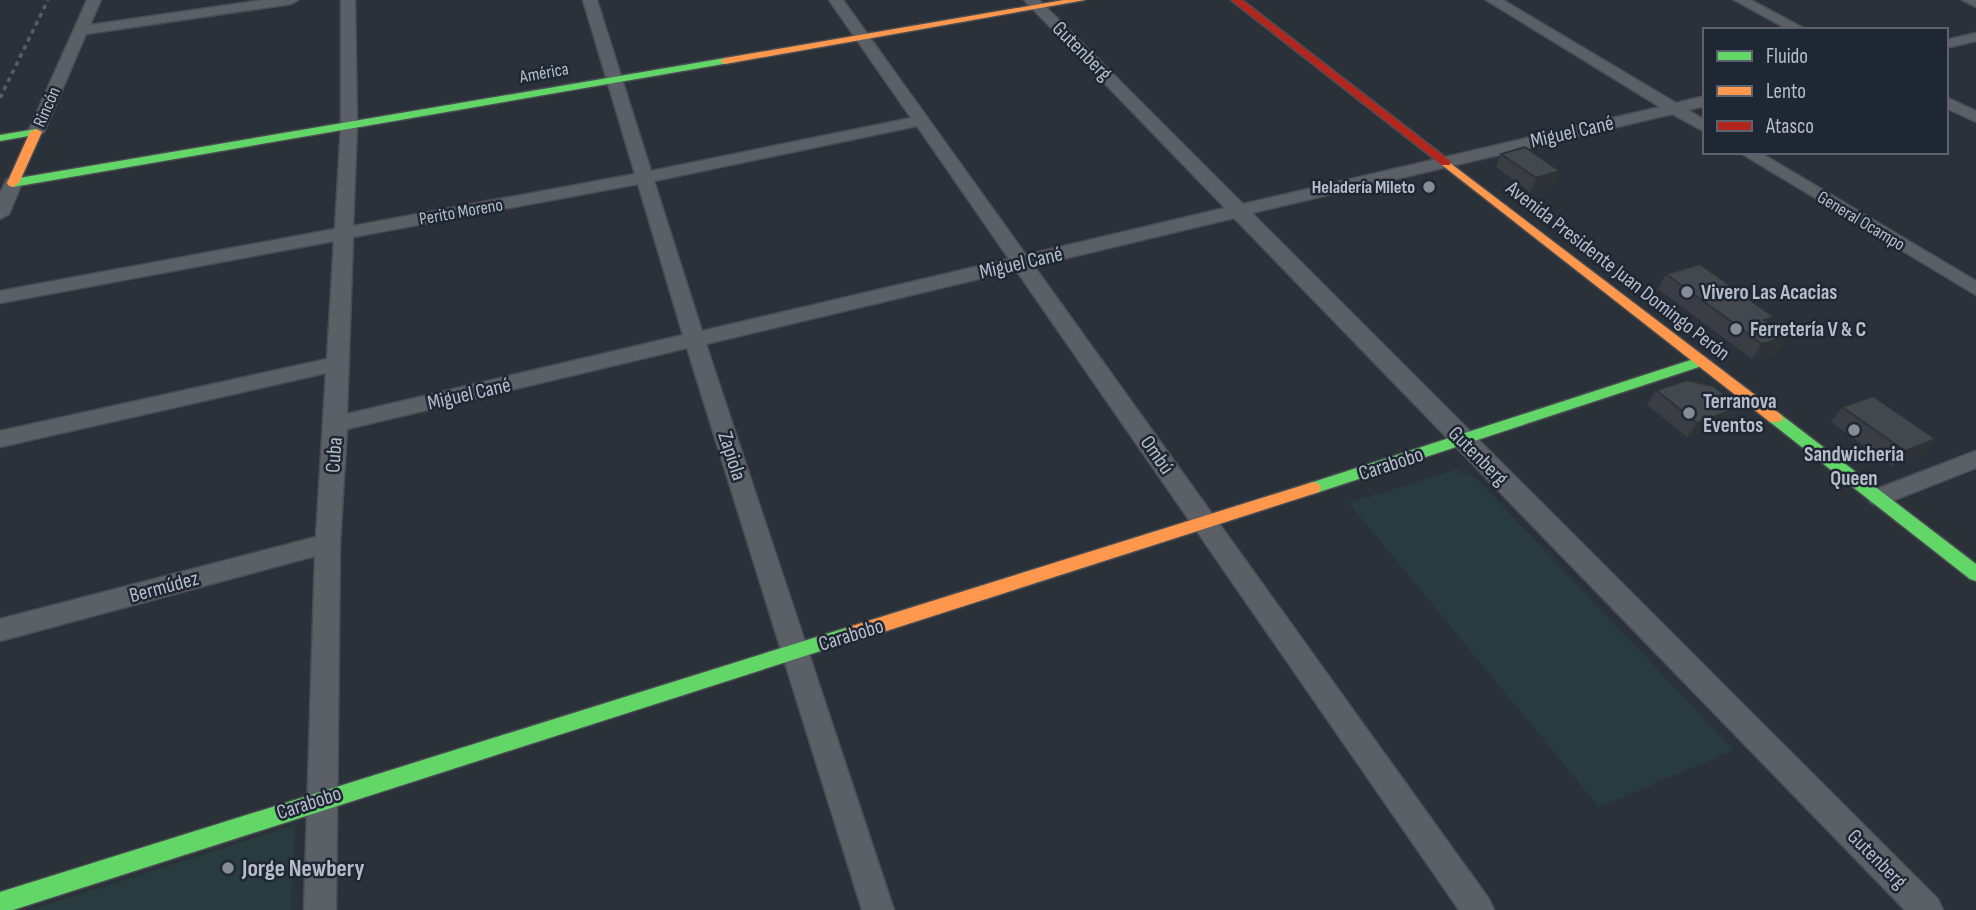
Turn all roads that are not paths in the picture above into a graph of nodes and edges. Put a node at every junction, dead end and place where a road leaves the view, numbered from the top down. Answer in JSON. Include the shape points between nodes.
{"nodes":[{"id":1,"x":94,"y":0,"type":"edge"},
{"id":2,"x":292,"y":0,"type":"edge"},
{"id":3,"x":348,"y":0,"type":"edge"},
{"id":4,"x":590,"y":0,"type":"edge"},
{"id":5,"x":836,"y":0,"type":"edge"},
{"id":6,"x":1080,"y":0,"type":"edge"},
{"id":7,"x":1236,"y":0,"type":"edge"},
{"id":8,"x":1493,"y":0,"type":"edge"},
{"id":9,"x":1741,"y":0,"type":"edge"},
{"id":10,"x":1969,"y":0,"type":"edge"},
{"id":11,"x":1976,"y":3,"type":"edge"},
{"id":12,"x":1035,"y":4,"type":"edge"},
{"id":13,"x":1796,"y":28,"type":"edge"},
{"id":14,"x":82,"y":30,"type":"junction"},
{"id":15,"x":1976,"y":37,"type":"edge"},
{"id":16,"x":862,"y":38,"type":"junction"},
{"id":17,"x":1948,"y":44,"type":"edge"},
{"id":18,"x":615,"y":80,"type":"junction"},
{"id":19,"x":1703,"y":101,"type":"edge"},
{"id":20,"x":1948,"y":103,"type":"edge"},
{"id":21,"x":1673,"y":108,"type":"junction"},
{"id":22,"x":1976,"y":117,"type":"edge"},
{"id":23,"x":920,"y":121,"type":"junction"},
{"id":24,"x":349,"y":125,"type":"junction"},
{"id":25,"x":1703,"y":126,"type":"edge"},
{"id":26,"x":36,"y":132,"type":"junction"},
{"id":27,"x":0,"y":138,"type":"edge"},
{"id":28,"x":1750,"y":154,"type":"edge"},
{"id":29,"x":1444,"y":162,"type":"junction"},
{"id":30,"x":643,"y":178,"type":"junction"},
{"id":31,"x":13,"y":183,"type":"junction"},
{"id":32,"x":1240,"y":211,"type":"junction"},
{"id":33,"x":0,"y":214,"type":"edge"},
{"id":34,"x":344,"y":234,"type":"junction"},
{"id":35,"x":1024,"y":262,"type":"junction"},
{"id":36,"x":1976,"y":289,"type":"edge"},
{"id":37,"x":0,"y":297,"type":"edge"},
{"id":38,"x":695,"y":341,"type":"junction"},
{"id":39,"x":1700,"y":362,"type":"junction"},
{"id":40,"x":337,"y":364,"type":"junction"},
{"id":41,"x":336,"y":424,"type":"junction"},
{"id":42,"x":0,"y":439,"type":"edge"},
{"id":43,"x":1463,"y":440,"type":"junction"},
{"id":44,"x":1976,"y":459,"type":"edge"},
{"id":45,"x":1879,"y":497,"type":"junction"},
{"id":46,"x":1205,"y":524,"type":"junction"},
{"id":47,"x":328,"y":543,"type":"junction"},
{"id":48,"x":1976,"y":574,"type":"edge"},
{"id":49,"x":0,"y":630,"type":"edge"},
{"id":50,"x":796,"y":652,"type":"junction"},
{"id":51,"x":324,"y":798,"type":"junction"},
{"id":52,"x":0,"y":902,"type":"edge"},
{"id":53,"x":320,"y":910,"type":"edge"},
{"id":54,"x":878,"y":910,"type":"edge"},
{"id":55,"x":1478,"y":910,"type":"edge"},
{"id":56,"x":1927,"y":910,"type":"edge"}],
"edges":[{"from":1,"to":14,"type":"street","name":"Rincón"},
{"from":2,"to":14,"type":"street"},
{"from":3,"to":24,"type":"street","name":"Cuba"},
{"from":4,"to":18,"type":"street","name":"Zapiola"},
{"from":5,"to":16,"type":"street","name":"Ombú"},
{"from":6,"to":12,"type":"street","name":"América"},
{"from":7,"to":29,"type":"street","name":"Avenida Presidente Juan Domingo Perón"},
{"from":8,"to":21,"type":"street"},
{"from":9,"to":13,"type":"street"},
{"from":10,"to":11,"type":"street"},
{"from":12,"to":16,"type":"street","name":"América"},
{"from":12,"to":32,"type":"street","name":"Gutenberg"},
{"from":14,"to":26,"type":"street","name":"Rincón"},
{"from":15,"to":17,"type":"street"},
{"from":16,"to":18,"type":"street","name":"América"},
{"from":16,"to":23,"type":"street","name":"Ombú"},
{"from":18,"to":24,"type":"street","name":"América"},
{"from":18,"to":30,"type":"street","name":"Zapiola"},
{"from":19,"to":21,"type":"street","name":"Miguel Cané"},
{"from":20,"to":22,"type":"street"},
{"from":21,"to":25,"type":"street"},
{"from":21,"to":29,"type":"street","name":"Miguel Cané"},
{"from":23,"to":30,"type":"street","name":"Perito Moreno"},
{"from":23,"to":35,"type":"street","name":"Ombú"},
{"from":24,"to":31,"type":"street","name":"América"},
{"from":24,"to":34,"type":"street","name":"Cuba"},
{"from":26,"to":27,"type":"street"},
{"from":26,"to":31,"type":"street","name":"Rincón"},
{"from":28,"to":36,"type":"street","name":"General Ocampo"},
{"from":29,"to":32,"type":"street","name":"Miguel Cané"},
{"from":29,"to":39,"type":"street","name":"Avenida Presidente Juan Domingo Perón"},
{"from":30,"to":34,"type":"street","name":"Perito Moreno"},
{"from":30,"to":38,"type":"street","name":"Zapiola"},
{"from":31,"to":33,"type":"street","name":"Rincón"},
{"from":32,"to":35,"type":"street","name":"Miguel Cané"},
{"from":32,"to":43,"type":"street","name":"Gutenberg"},
{"from":34,"to":37,"type":"street","name":"Perito Moreno"},
{"from":34,"to":40,"type":"street","name":"Cuba"},
{"from":35,"to":38,"type":"street","name":"Miguel Cané"},
{"from":35,"to":46,"type":"street","name":"Ombú"},
{"from":38,"to":41,"type":"street","name":"Miguel Cané"},
{"from":38,"to":50,"type":"street","name":"Zapiola"},
{"from":39,"to":43,"type":"street","name":"Carabobo"},
{"from":39,"to":45,"type":"street","name":"Avenida Presidente Juan Domingo Perón"},
{"from":40,"to":41,"type":"street","name":"Cuba"},
{"from":40,"to":42,"type":"street"},
{"from":41,"to":47,"type":"street","name":"Cuba"},
{"from":43,"to":46,"type":"street","name":"Carabobo"},
{"from":43,"to":56,"type":"street","name":"Gutenberg"},
{"from":44,"to":45,"type":"street"},
{"from":45,"to":48,"type":"street","name":"Avenida Presidente Juan Domingo Perón"},
{"from":46,"to":50,"type":"street","name":"Carabobo"},
{"from":46,"to":55,"type":"street","name":"Ombú"},
{"from":47,"to":49,"type":"street","name":"Bermúdez"},
{"from":47,"to":51,"type":"street","name":"Cuba"},
{"from":50,"to":51,"type":"street","name":"Carabobo"},
{"from":50,"to":54,"type":"street","name":"Zapiola"},
{"from":51,"to":52,"type":"street","name":"Carabobo"},
{"from":51,"to":53,"type":"street","name":"Cuba"}]}
